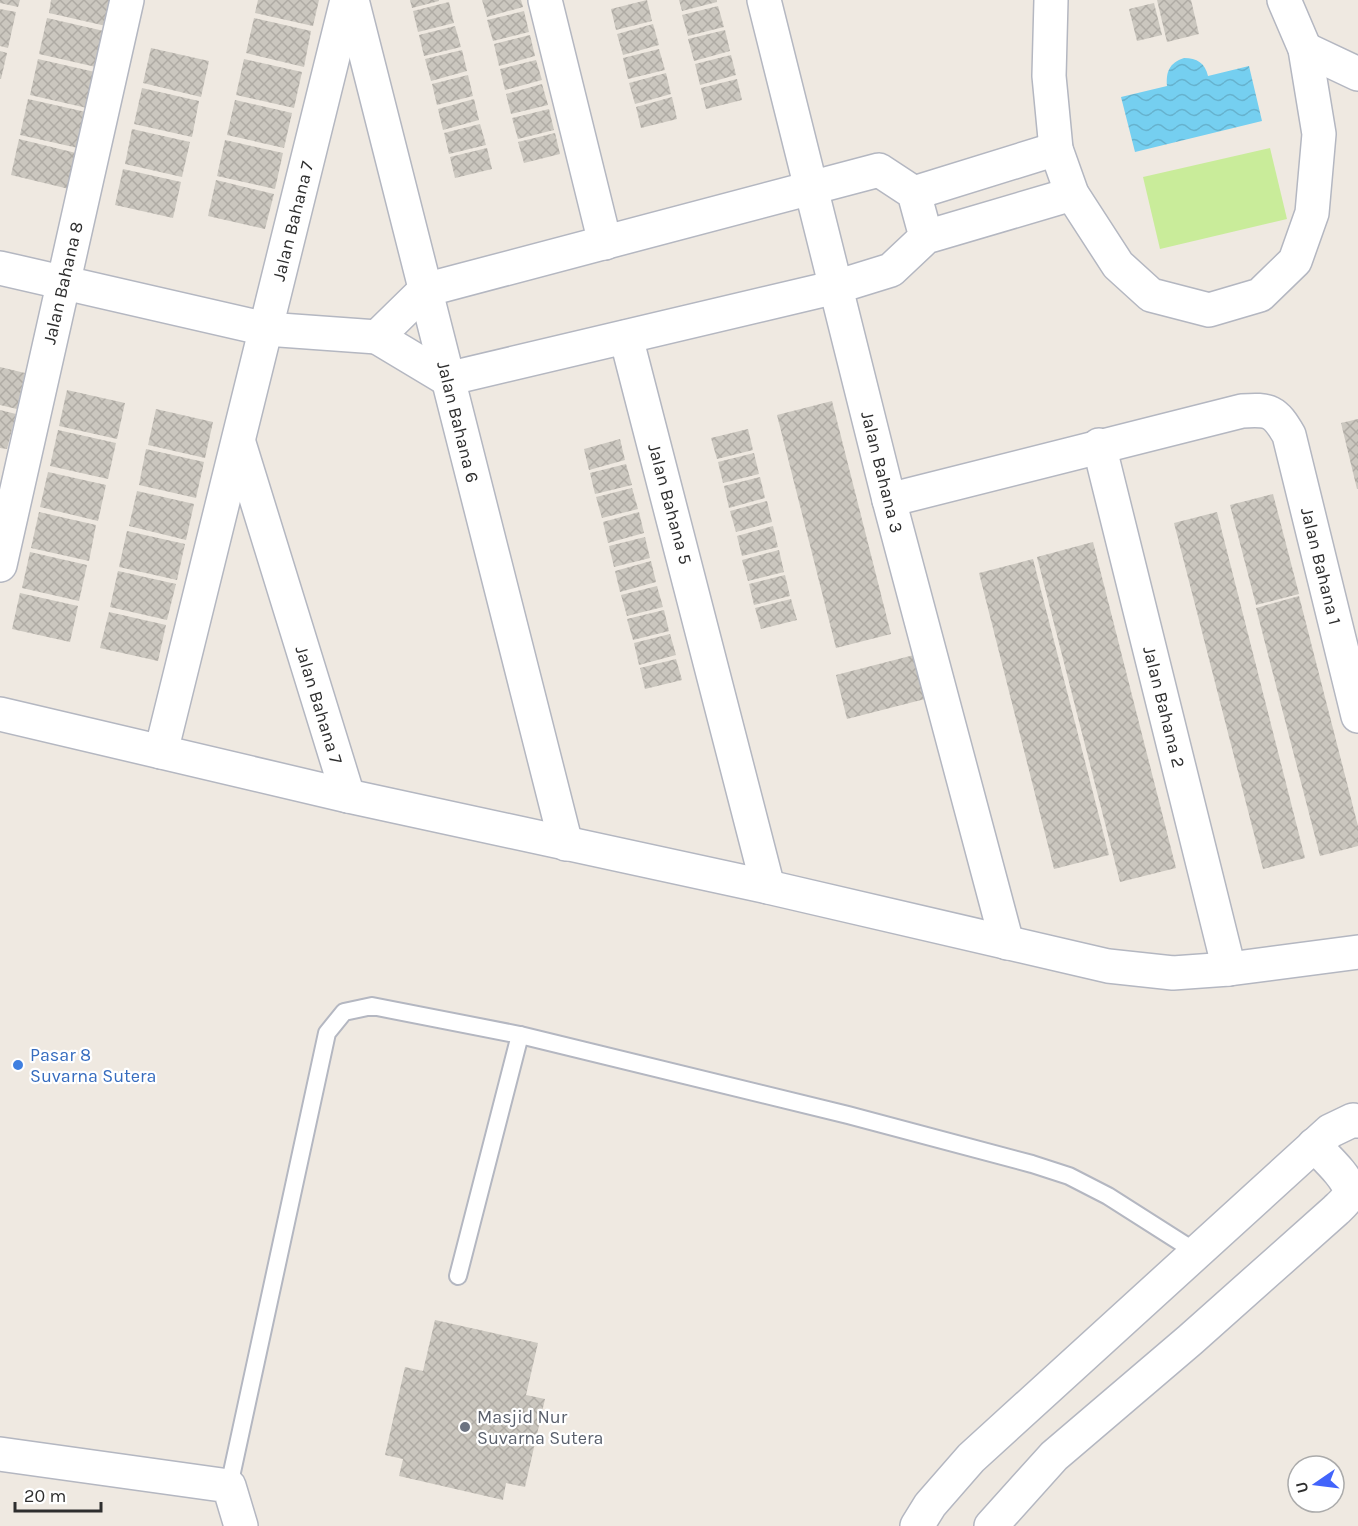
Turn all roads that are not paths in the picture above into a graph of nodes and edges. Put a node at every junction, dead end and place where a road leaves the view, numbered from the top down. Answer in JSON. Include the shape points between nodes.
{"nodes":[{"id":1,"x":127,"y":0,"type":"edge"},
{"id":2,"x":347,"y":0,"type":"edge"},
{"id":3,"x":352,"y":0,"type":"edge"},
{"id":4,"x":545,"y":0,"type":"edge"},
{"id":5,"x":764,"y":0,"type":"edge"},
{"id":6,"x":1051,"y":0,"type":"edge"},
{"id":7,"x":1284,"y":0,"type":"edge"},
{"id":8,"x":1305,"y":49,"type":"junction"},
{"id":9,"x":1358,"y":74,"type":"edge"},
{"id":10,"x":1056,"y":149,"type":"junction"},
{"id":11,"x":811,"y":188,"type":"junction"},
{"id":12,"x":914,"y":193,"type":"junction"},
{"id":13,"x":1072,"y":194,"type":"junction"},
{"id":14,"x":926,"y":237,"type":"junction"},
{"id":15,"x":605,"y":243,"type":"junction"},
{"id":16,"x":0,"y":268,"type":"edge"},
{"id":17,"x":63,"y":282,"type":"junction"},
{"id":18,"x":836,"y":287,"type":"junction"},
{"id":19,"x":425,"y":290,"type":"junction"},
{"id":20,"x":266,"y":328,"type":"junction"},
{"id":21,"x":377,"y":337,"type":"junction"},
{"id":22,"x":626,"y":337,"type":"junction"},
{"id":23,"x":447,"y":379,"type":"junction"},
{"id":24,"x":238,"y":441,"type":"junction"},
{"id":25,"x":1099,"y":445,"type":"junction"},
{"id":26,"x":889,"y":500,"type":"junction"},
{"id":27,"x":0,"y":565,"type":"edge"},
{"id":28,"x":0,"y":714,"type":"edge"},
{"id":29,"x":1358,"y":716,"type":"edge"},
{"id":30,"x":161,"y":752,"type":"junction"},
{"id":31,"x":348,"y":796,"type":"junction"},
{"id":32,"x":566,"y":844,"type":"junction"},
{"id":33,"x":768,"y":887,"type":"junction"},
{"id":34,"x":1007,"y":943,"type":"junction"},
{"id":35,"x":1358,"y":952,"type":"edge"},
{"id":36,"x":1229,"y":969,"type":"junction"},
{"id":37,"x":520,"y":1035,"type":"junction"},
{"id":38,"x":1334,"y":1132,"type":"edge"},
{"id":39,"x":1196,"y":1252,"type":"junction"},
{"id":40,"x":458,"y":1276,"type":"dead end"},
{"id":41,"x":0,"y":1454,"type":"edge"},
{"id":42,"x":229,"y":1486,"type":"junction"},
{"id":43,"x":241,"y":1526,"type":"edge"},
{"id":44,"x":917,"y":1526,"type":"edge"},
{"id":45,"x":991,"y":1526,"type":"edge"}],
"edges":[{"from":1,"to":17,"type":"street","name":"Jalan Bahana 8"},
{"from":2,"to":20,"type":"street","name":"Jalan Bahana 7"},
{"from":3,"to":19,"type":"street","name":"Jalan Bahana 6"},
{"from":4,"to":15,"type":"street"},
{"from":5,"to":11,"type":"street","name":"Jalan Bahana 3"},
{"from":6,"to":10,"type":"street","via":[[1049,76]]},
{"from":7,"to":8,"type":"street"},
{"from":8,"to":9,"type":"street"},
{"from":8,"to":13,"type":"street","via":[[1319,134],[1312,213],[1295,261],[1260,295],[1209,310],[1151,295],[1118,265]]},
{"from":10,"to":12,"type":"street"},
{"from":10,"to":13,"type":"street"},
{"from":11,"to":12,"type":"street","via":[[879,170]]},
{"from":11,"to":15,"type":"street"},
{"from":11,"to":18,"type":"street","name":"Jalan Bahana 3"},
{"from":12,"to":14,"type":"street"},
{"from":13,"to":14,"type":"street"},
{"from":14,"to":18,"type":"street","via":[[891,270]]},
{"from":15,"to":19,"type":"street"},
{"from":16,"to":17,"type":"street"},
{"from":17,"to":20,"type":"street"},
{"from":17,"to":27,"type":"street","name":"Jalan Bahana 8"},
{"from":18,"to":22,"type":"street"},
{"from":18,"to":26,"type":"street","name":"Jalan Bahana 3"},
{"from":19,"to":21,"type":"street"},
{"from":19,"to":23,"type":"street","name":"Jalan Bahana 6"},
{"from":20,"to":21,"type":"street"},
{"from":20,"to":24,"type":"street","name":"Jalan Bahana 7"},
{"from":21,"to":23,"type":"street"},
{"from":22,"to":23,"type":"street"},
{"from":22,"to":33,"type":"street","name":"Jalan Bahana 5"},
{"from":23,"to":32,"type":"street","name":"Jalan Bahana 6"},
{"from":24,"to":30,"type":"street","name":"Jalan Bahana 7"},
{"from":24,"to":31,"type":"street","name":"Jalan Bahana 7"},
{"from":25,"to":26,"type":"street"},
{"from":25,"to":29,"type":"street","name":"Jalan Bahana 1","via":[[1242,411],[1262,410],[1278,417],[1289,435]]},
{"from":25,"to":36,"type":"street","name":"Jalan Bahana 2"},
{"from":26,"to":34,"type":"street","name":"Jalan Bahana 3"},
{"from":28,"to":30,"type":"street"},
{"from":30,"to":31,"type":"street"},
{"from":31,"to":32,"type":"street"},
{"from":32,"to":33,"type":"street"},
{"from":33,"to":34,"type":"street"},
{"from":34,"to":36,"type":"street","via":[[1108,966],[1173,973]]},
{"from":35,"to":36,"type":"street"},
{"from":37,"to":39,"type":"lane","via":[[1032,1164],[1069,1176],[1108,1196]]},
{"from":37,"to":40,"type":"lane"},
{"from":37,"to":42,"type":"lane","via":[[372,1006],[344,1012],[327,1034]]},
{"from":38,"to":39,"type":"street"},
{"from":38,"to":45,"type":"street","via":[[1350,1189],[1348,1197],[1054,1456]]},
{"from":39,"to":44,"type":"street","via":[[971,1458]]},
{"from":41,"to":42,"type":"street"},
{"from":42,"to":43,"type":"street"}]}
